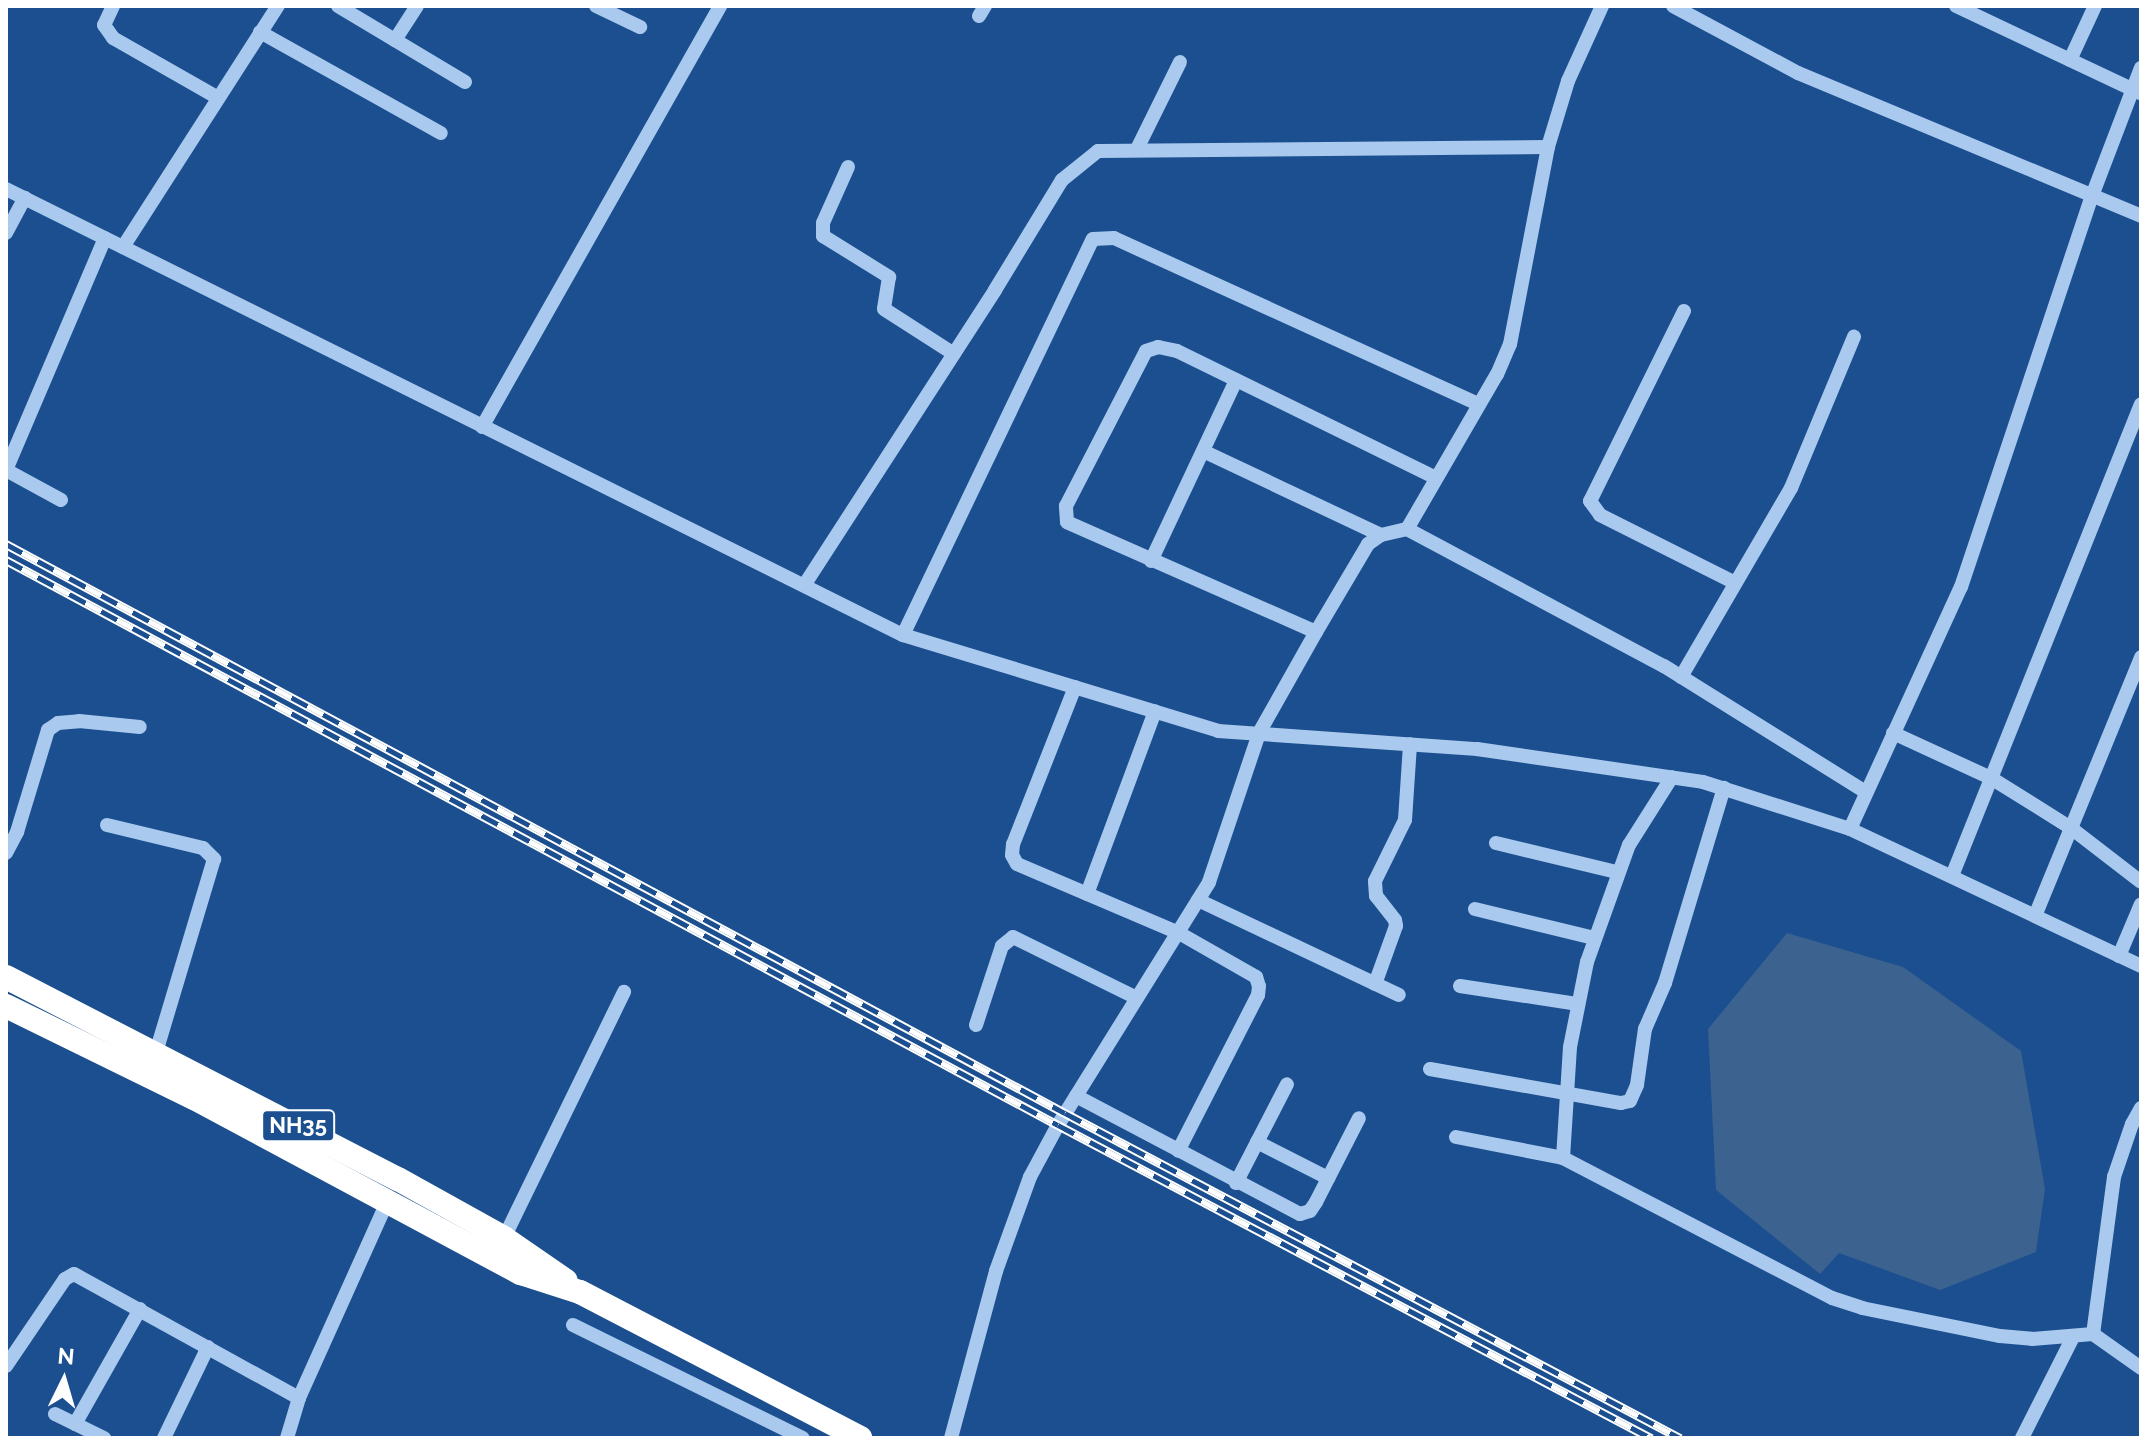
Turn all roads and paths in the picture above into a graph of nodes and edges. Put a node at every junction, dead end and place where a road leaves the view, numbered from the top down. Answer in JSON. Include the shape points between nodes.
{"nodes":[{"id":1,"x":113,"y":6,"type":"edge"},
{"id":2,"x":278,"y":6,"type":"edge"},
{"id":3,"x":338,"y":6,"type":"edge"},
{"id":4,"x":417,"y":6,"type":"edge"},
{"id":5,"x":596,"y":6,"type":"edge"},
{"id":6,"x":720,"y":6,"type":"edge"},
{"id":7,"x":1602,"y":6,"type":"edge"},
{"id":8,"x":1673,"y":6,"type":"edge"},
{"id":9,"x":1956,"y":6,"type":"edge"},
{"id":10,"x":2095,"y":6,"type":"edge"},
{"id":11,"x":640,"y":27,"type":"dead end"},
{"id":12,"x":260,"y":32,"type":"junction"},
{"id":13,"x":395,"y":40,"type":"junction"},
{"id":14,"x":2070,"y":60,"type":"junction"},
{"id":15,"x":1180,"y":62,"type":"dead end"},
{"id":16,"x":2141,"y":68,"type":"edge"},
{"id":17,"x":465,"y":82,"type":"dead end"},
{"id":18,"x":2137,"y":92,"type":"edge"},
{"id":19,"x":218,"y":98,"type":"junction"},
{"id":20,"x":441,"y":133,"type":"dead end"},
{"id":21,"x":1548,"y":147,"type":"junction"},
{"id":22,"x":1137,"y":149,"type":"junction"},
{"id":23,"x":848,"y":167,"type":"dead end"},
{"id":24,"x":6,"y":189,"type":"edge"},
{"id":25,"x":2092,"y":196,"type":"junction"},
{"id":26,"x":25,"y":198,"type":"junction"},
{"id":27,"x":2141,"y":216,"type":"edge"},
{"id":28,"x":6,"y":233,"type":"edge"},
{"id":29,"x":105,"y":238,"type":"junction"},
{"id":30,"x":123,"y":247,"type":"junction"},
{"id":31,"x":1684,"y":311,"type":"dead end"},
{"id":32,"x":1854,"y":337,"type":"dead end"},
{"id":33,"x":954,"y":354,"type":"junction"},
{"id":34,"x":1236,"y":380,"type":"junction"},
{"id":35,"x":1479,"y":404,"type":"junction"},
{"id":36,"x":2141,"y":404,"type":"edge"},
{"id":37,"x":482,"y":427,"type":"junction"},
{"id":38,"x":1203,"y":451,"type":"junction"},
{"id":39,"x":1436,"y":478,"type":"junction"},
{"id":40,"x":61,"y":500,"type":"dead end"},
{"id":41,"x":1407,"y":529,"type":"junction"},
{"id":42,"x":1381,"y":535,"type":"junction"},
{"id":43,"x":1151,"y":561,"type":"junction"},
{"id":44,"x":1735,"y":583,"type":"junction"},
{"id":45,"x":805,"y":584,"type":"junction"},
{"id":46,"x":1316,"y":632,"type":"junction"},
{"id":47,"x":903,"y":635,"type":"junction"},
{"id":48,"x":2141,"y":657,"type":"edge"},
{"id":49,"x":1681,"y":677,"type":"junction"},
{"id":50,"x":1075,"y":687,"type":"junction"},
{"id":51,"x":1155,"y":711,"type":"junction"},
{"id":52,"x":140,"y":727,"type":"dead end"},
{"id":53,"x":1259,"y":733,"type":"junction"},
{"id":54,"x":1893,"y":733,"type":"junction"},
{"id":55,"x":1410,"y":744,"type":"junction"},
{"id":56,"x":1672,"y":777,"type":"junction"},
{"id":57,"x":1991,"y":778,"type":"junction"},
{"id":58,"x":1724,"y":788,"type":"junction"},
{"id":59,"x":1866,"y":792,"type":"junction"},
{"id":60,"x":107,"y":825,"type":"dead end"},
{"id":61,"x":2071,"y":828,"type":"junction"},
{"id":62,"x":1850,"y":829,"type":"junction"},
{"id":63,"x":1496,"y":843,"type":"dead end"},
{"id":64,"x":6,"y":853,"type":"edge"},
{"id":65,"x":1617,"y":872,"type":"junction"},
{"id":66,"x":1952,"y":876,"type":"junction"},
{"id":67,"x":2141,"y":882,"type":"edge"},
{"id":68,"x":1087,"y":894,"type":"junction"},
{"id":69,"x":1198,"y":900,"type":"junction"},
{"id":70,"x":2141,"y":904,"type":"edge"},
{"id":71,"x":1475,"y":909,"type":"dead end"},
{"id":72,"x":2035,"y":916,"type":"junction"},
{"id":73,"x":1179,"y":933,"type":"junction"},
{"id":74,"x":1594,"y":938,"type":"junction"},
{"id":75,"x":2119,"y":956,"type":"junction"},
{"id":76,"x":2141,"y":966,"type":"edge"},
{"id":77,"x":6,"y":977,"type":"edge"},
{"id":78,"x":1375,"y":984,"type":"junction"},
{"id":79,"x":1460,"y":986,"type":"dead end"},
{"id":80,"x":624,"y":992,"type":"dead end"},
{"id":81,"x":1399,"y":995,"type":"dead end"},
{"id":82,"x":1137,"y":998,"type":"junction"},
{"id":83,"x":1577,"y":1004,"type":"junction"},
{"id":84,"x":6,"y":1006,"type":"edge"},
{"id":85,"x":976,"y":1025,"type":"dead end"},
{"id":86,"x":156,"y":1052,"type":"junction"},
{"id":87,"x":1430,"y":1069,"type":"dead end"},
{"id":88,"x":1287,"y":1084,"type":"dead end"},
{"id":89,"x":1568,"y":1093,"type":"junction"},
{"id":90,"x":1076,"y":1096,"type":"junction"},
{"id":91,"x":2141,"y":1108,"type":"edge"},
{"id":92,"x":1359,"y":1118,"type":"dead end"},
{"id":93,"x":1456,"y":1137,"type":"dead end"},
{"id":94,"x":1257,"y":1142,"type":"junction"},
{"id":95,"x":1178,"y":1151,"type":"junction"},
{"id":96,"x":1563,"y":1158,"type":"junction"},
{"id":97,"x":1328,"y":1178,"type":"junction"},
{"id":98,"x":1236,"y":1183,"type":"junction"},
{"id":99,"x":388,"y":1200,"type":"junction"},
{"id":100,"x":504,"y":1238,"type":"junction"},
{"id":101,"x":580,"y":1292,"type":"junction"},
{"id":102,"x":140,"y":1309,"type":"junction"},
{"id":103,"x":573,"y":1325,"type":"dead end"},
{"id":104,"x":2093,"y":1334,"type":"junction"},
{"id":105,"x":2073,"y":1337,"type":"junction"},
{"id":106,"x":208,"y":1347,"type":"junction"},
{"id":107,"x":6,"y":1366,"type":"edge"},
{"id":108,"x":2141,"y":1368,"type":"edge"},
{"id":109,"x":299,"y":1398,"type":"junction"},
{"id":110,"x":808,"y":1412,"type":"junction"},
{"id":111,"x":55,"y":1414,"type":"dead end"},
{"id":112,"x":75,"y":1424,"type":"junction"},
{"id":113,"x":797,"y":1437,"type":"edge"},
{"id":114,"x":104,"y":1438,"type":"edge"},
{"id":115,"x":164,"y":1438,"type":"edge"},
{"id":116,"x":287,"y":1438,"type":"edge"},
{"id":117,"x":860,"y":1438,"type":"edge"},
{"id":118,"x":951,"y":1438,"type":"edge"},
{"id":119,"x":2022,"y":1438,"type":"edge"}],
"edges":[{"from":1,"to":19,"type":"street","via":[[104,25],[113,38]]},
{"from":2,"to":12,"type":"street"},
{"from":3,"to":13,"type":"street"},
{"from":4,"to":13,"type":"street"},
{"from":5,"to":11,"type":"street"},
{"from":6,"to":37,"type":"street"},
{"from":7,"to":21,"type":"street","via":[[1568,81]]},
{"from":8,"to":25,"type":"street","via":[[1798,73]]},
{"from":9,"to":14,"type":"street"},
{"from":10,"to":14,"type":"street"},
{"from":12,"to":19,"type":"street"},
{"from":12,"to":20,"type":"street"},
{"from":13,"to":17,"type":"street"},
{"from":14,"to":18,"type":"street"},
{"from":15,"to":22,"type":"street"},
{"from":16,"to":18,"type":"street"},
{"from":18,"to":25,"type":"street"},
{"from":19,"to":30,"type":"street"},
{"from":21,"to":22,"type":"street"},
{"from":21,"to":35,"type":"street","via":[[1510,344]]},
{"from":22,"to":33,"type":"street","via":[[1098,151],[1062,180]]},
{"from":23,"to":33,"type":"street","via":[[823,223],[823,236],[889,277],[884,309]]},
{"from":24,"to":26,"type":"street"},
{"from":25,"to":27,"type":"street"},
{"from":25,"to":54,"type":"street","via":[[1961,587]]},
{"from":26,"to":28,"type":"street"},
{"from":26,"to":29,"type":"street"},
{"from":29,"to":30,"type":"street"},
{"from":29,"to":40,"type":"street","via":[[6,470]]},
{"from":30,"to":37,"type":"street"},
{"from":31,"to":44,"type":"street","via":[[1590,501],[1600,515]]},
{"from":32,"to":44,"type":"street","via":[[1791,488]]},
{"from":33,"to":45,"type":"street"},
{"from":34,"to":38,"type":"street"},
{"from":34,"to":39,"type":"street"},
{"from":34,"to":43,"type":"street","via":[[1177,351],[1146,351],[1066,506],[1067,522],[1075,528]]},
{"from":35,"to":39,"type":"street"},
{"from":35,"to":47,"type":"street","via":[[1114,238],[1093,239]]},
{"from":36,"to":57,"type":"street"},
{"from":37,"to":45,"type":"street"},
{"from":38,"to":42,"type":"street"},
{"from":38,"to":43,"type":"street"},
{"from":39,"to":41,"type":"street"},
{"from":41,"to":42,"type":"street"},
{"from":41,"to":49,"type":"street"},
{"from":42,"to":46,"type":"street","via":[[1368,544]]},
{"from":43,"to":46,"type":"street"},
{"from":44,"to":49,"type":"street"},
{"from":45,"to":47,"type":"street"},
{"from":46,"to":53,"type":"street"},
{"from":47,"to":50,"type":"street"},
{"from":48,"to":61,"type":"street"},
{"from":49,"to":59,"type":"street"},
{"from":50,"to":51,"type":"street"},
{"from":50,"to":68,"type":"street","via":[[1012,855],[1017,864]]},
{"from":51,"to":53,"type":"street","via":[[1218,731]]},
{"from":51,"to":68,"type":"street"},
{"from":52,"to":64,"type":"street","via":[[79,721],[48,730]]},
{"from":53,"to":55,"type":"street"},
{"from":53,"to":69,"type":"street","via":[[1209,882]]},
{"from":54,"to":57,"type":"street"},
{"from":54,"to":59,"type":"street"},
{"from":55,"to":56,"type":"street"},
{"from":55,"to":78,"type":"street","via":[[1405,820],[1375,881],[1376,896],[1396,926]]},
{"from":56,"to":58,"type":"street"},
{"from":56,"to":65,"type":"street"},
{"from":57,"to":61,"type":"street"},
{"from":57,"to":66,"type":"street"},
{"from":58,"to":62,"type":"street"},
{"from":58,"to":89,"type":"street","via":[[1665,983],[1645,1029],[1635,1095],[1621,1103]]},
{"from":59,"to":62,"type":"street"},
{"from":60,"to":86,"type":"street","via":[[203,848],[214,859]]},
{"from":61,"to":67,"type":"street"},
{"from":61,"to":72,"type":"street"},
{"from":62,"to":66,"type":"street"},
{"from":63,"to":65,"type":"street"},
{"from":65,"to":74,"type":"street"},
{"from":66,"to":72,"type":"street"},
{"from":68,"to":73,"type":"street"},
{"from":69,"to":73,"type":"street"},
{"from":69,"to":78,"type":"street"},
{"from":70,"to":75,"type":"street"},
{"from":71,"to":74,"type":"street"},
{"from":72,"to":75,"type":"street"},
{"from":73,"to":82,"type":"street"},
{"from":73,"to":95,"type":"street","via":[[1256,977],[1259,986]]},
{"from":74,"to":83,"type":"street"},
{"from":75,"to":76,"type":"street"},
{"from":77,"to":86,"type":"highway","number":"NH35"},
{"from":78,"to":81,"type":"street"},
{"from":79,"to":83,"type":"street"},
{"from":80,"to":100,"type":"street"},
{"from":82,"to":85,"type":"street","via":[[1013,937],[1002,946]]},
{"from":82,"to":90,"type":"street"},
{"from":83,"to":89,"type":"street"},
{"from":84,"to":99,"type":"highway","number":"NH35"},
{"from":86,"to":100,"type":"highway","number":"NH35"},
{"from":87,"to":89,"type":"street"},
{"from":88,"to":94,"type":"street"},
{"from":89,"to":96,"type":"street"},
{"from":90,"to":95,"type":"street"},
{"from":90,"to":118,"type":"street","via":[[1030,1177],[996,1271]]},
{"from":91,"to":104,"type":"street","via":[[2114,1177]]},
{"from":92,"to":97,"type":"street"},
{"from":93,"to":96,"type":"street"},
{"from":94,"to":97,"type":"street"},
{"from":94,"to":98,"type":"street"},
{"from":95,"to":98,"type":"street"},
{"from":96,"to":105,"type":"street","via":[[1832,1298],[2000,1336]]},
{"from":97,"to":98,"type":"street","via":[[1310,1211],[1300,1214]]},
{"from":99,"to":101,"type":"highway","number":"NH35","via":[[521,1273]]},
{"from":99,"to":109,"type":"street"},
{"from":100,"to":101,"type":"highway","number":"NH35"},
{"from":101,"to":110,"type":"highway","number":"NH35"},
{"from":102,"to":106,"type":"street"},
{"from":102,"to":107,"type":"street","via":[[74,1274],[65,1279]]},
{"from":102,"to":112,"type":"street"},
{"from":103,"to":113,"type":"street"},
{"from":104,"to":105,"type":"street"},
{"from":104,"to":108,"type":"street"},
{"from":105,"to":119,"type":"street"},
{"from":106,"to":109,"type":"street"},
{"from":106,"to":115,"type":"street"},
{"from":109,"to":116,"type":"street"},
{"from":110,"to":113,"type":"street"},
{"from":110,"to":117,"type":"highway","number":"NH35"},
{"from":111,"to":112,"type":"street"},
{"from":112,"to":114,"type":"street"}]}
